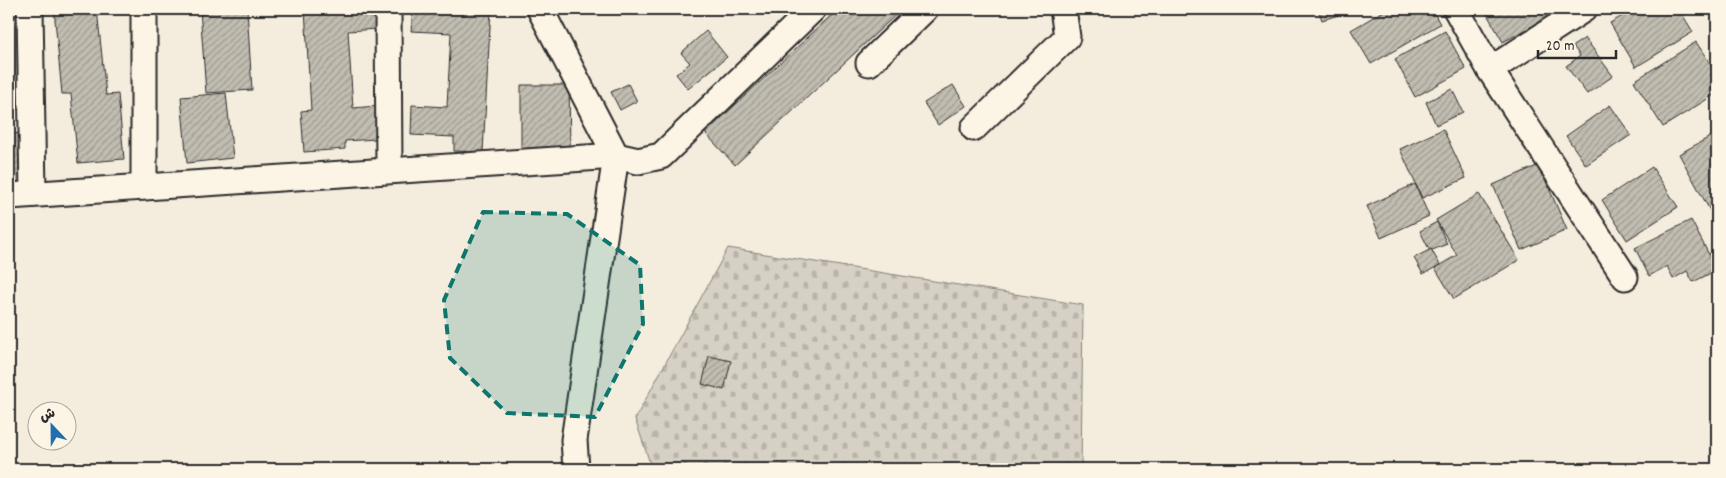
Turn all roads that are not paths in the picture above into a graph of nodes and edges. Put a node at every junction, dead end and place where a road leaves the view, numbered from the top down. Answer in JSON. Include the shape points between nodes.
{"nodes":[{"id":1,"x":30,"y":9,"type":"edge"},
{"id":2,"x":144,"y":9,"type":"edge"},
{"id":3,"x":388,"y":9,"type":"edge"},
{"id":4,"x":540,"y":9,"type":"edge"},
{"id":5,"x":813,"y":9,"type":"edge"},
{"id":6,"x":925,"y":9,"type":"edge"},
{"id":7,"x":1063,"y":9,"type":"edge"},
{"id":8,"x":1456,"y":9,"type":"edge"},
{"id":9,"x":1584,"y":9,"type":"edge"},
{"id":10,"x":869,"y":63,"type":"dead end"},
{"id":11,"x":1490,"y":70,"type":"junction"},
{"id":12,"x":974,"y":128,"type":"dead end"},
{"id":13,"x":616,"y":156,"type":"junction"},
{"id":14,"x":389,"y":170,"type":"junction"},
{"id":15,"x":144,"y":187,"type":"junction"},
{"id":16,"x":34,"y":194,"type":"junction"},
{"id":17,"x":9,"y":196,"type":"edge"},
{"id":18,"x":1625,"y":277,"type":"dead end"},
{"id":19,"x":576,"y":469,"type":"edge"}],
"edges":[{"from":1,"to":16,"type":"street"},
{"from":2,"to":15,"type":"street"},
{"from":3,"to":14,"type":"street"},
{"from":4,"to":13,"type":"street"},
{"from":5,"to":13,"type":"street","via":[[661,156],[638,161]]},
{"from":6,"to":10,"type":"street"},
{"from":7,"to":12,"type":"street","via":[[1067,37]]},
{"from":8,"to":11,"type":"street"},
{"from":9,"to":11,"type":"street"},
{"from":11,"to":18,"type":"street"},
{"from":13,"to":14,"type":"street"},
{"from":13,"to":19,"type":"street","via":[[574,440]]},
{"from":14,"to":15,"type":"street"},
{"from":15,"to":16,"type":"street"},
{"from":16,"to":17,"type":"street"}]}
